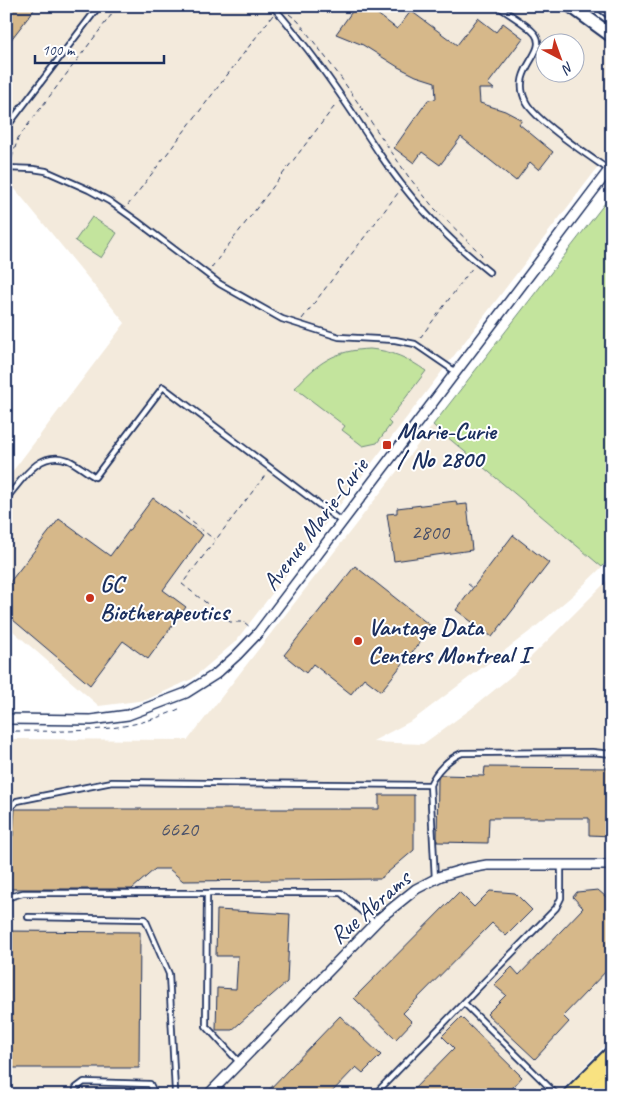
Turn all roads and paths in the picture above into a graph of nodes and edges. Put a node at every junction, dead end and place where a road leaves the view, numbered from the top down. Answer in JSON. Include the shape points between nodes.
{"nodes":[{"id":1,"x":99,"y":6,"type":"edge"},
{"id":2,"x":118,"y":6,"type":"edge"},
{"id":3,"x":272,"y":6,"type":"edge"},
{"id":4,"x":498,"y":6,"type":"edge"},
{"id":5,"x":571,"y":6,"type":"edge"},
{"id":6,"x":603,"y":6,"type":"edge"},
{"id":7,"x":276,"y":11,"type":"junction"},
{"id":8,"x":288,"y":13,"type":"dead end"},
{"id":9,"x":612,"y":13,"type":"edge"},
{"id":10,"x":612,"y":36,"type":"edge"},
{"id":11,"x":342,"y":96,"type":"junction"},
{"id":12,"x":6,"y":128,"type":"edge"},
{"id":13,"x":12,"y":158,"type":"dead end"},
{"id":14,"x":6,"y":168,"type":"edge"},
{"id":15,"x":611,"y":168,"type":"edge"},
{"id":16,"x":403,"y":186,"type":"junction"},
{"id":17,"x":124,"y":211,"type":"junction"},
{"id":18,"x":482,"y":255,"type":"dead end"},
{"id":19,"x":474,"y":266,"type":"dead end"},
{"id":20,"x":490,"y":272,"type":"dead end"},
{"id":21,"x":207,"y":273,"type":"junction"},
{"id":22,"x":298,"y":325,"type":"junction"},
{"id":23,"x":414,"y":344,"type":"junction"},
{"id":24,"x":456,"y":372,"type":"junction"},
{"id":25,"x":271,"y":469,"type":"junction"},
{"id":26,"x":6,"y":499,"type":"edge"},
{"id":27,"x":178,"y":511,"type":"dead end"},
{"id":28,"x":342,"y":522,"type":"junction"},
{"id":29,"x":216,"y":540,"type":"junction"},
{"id":30,"x":468,"y":584,"type":"dead end"},
{"id":31,"x":473,"y":588,"type":"dead end"},
{"id":32,"x":214,"y":609,"type":"dead end"},
{"id":33,"x":221,"y":614,"type":"dead end"},
{"id":34,"x":258,"y":633,"type":"junction"},
{"id":35,"x":6,"y":719,"type":"edge"},
{"id":36,"x":612,"y":754,"type":"edge"},
{"id":37,"x":430,"y":785,"type":"junction"},
{"id":38,"x":6,"y":810,"type":"edge"},
{"id":39,"x":561,"y":865,"type":"junction"},
{"id":40,"x":612,"y":865,"type":"edge"},
{"id":41,"x":435,"y":879,"type":"junction"},
{"id":42,"x":207,"y":893,"type":"junction"},
{"id":43,"x":6,"y":898,"type":"edge"},
{"id":44,"x":28,"y":917,"type":"dead end"},
{"id":45,"x":375,"y":923,"type":"junction"},
{"id":46,"x":464,"y":1002,"type":"junction"},
{"id":47,"x":612,"y":1054,"type":"edge"},
{"id":48,"x":239,"y":1062,"type":"junction"},
{"id":49,"x":612,"y":1076,"type":"edge"},
{"id":50,"x":76,"y":1095,"type":"edge"},
{"id":51,"x":153,"y":1095,"type":"edge"},
{"id":52,"x":174,"y":1095,"type":"edge"},
{"id":53,"x":208,"y":1095,"type":"edge"},
{"id":54,"x":374,"y":1095,"type":"edge"},
{"id":55,"x":557,"y":1095,"type":"edge"},
{"id":56,"x":572,"y":1095,"type":"edge"},
{"id":57,"x":594,"y":1095,"type":"edge"}],
"edges":[{"from":1,"to":12,"type":"lane"},
{"from":2,"to":13,"type":"path","via":[[18,138]]},
{"from":3,"to":7,"type":"lane"},
{"from":4,"to":15,"type":"lane","via":[[533,32],[538,40],[538,49],[524,69],[521,80],[526,103],[546,124]]},
{"from":5,"to":10,"type":"street"},
{"from":6,"to":9,"type":"street"},
{"from":7,"to":11,"type":"lane"},
{"from":7,"to":17,"type":"path"},
{"from":8,"to":18,"type":"path","via":[[339,75],[408,176],[434,208]]},
{"from":11,"to":16,"type":"lane"},
{"from":11,"to":21,"type":"path"},
{"from":14,"to":17,"type":"lane","via":[[46,171],[89,190]]},
{"from":15,"to":24,"type":"street","name":"Avenue Marie-Curie"},
{"from":16,"to":20,"type":"lane","via":[[446,234]]},
{"from":16,"to":22,"type":"path"},
{"from":17,"to":21,"type":"lane"},
{"from":19,"to":23,"type":"path"},
{"from":21,"to":22,"type":"lane","via":[[260,308]]},
{"from":22,"to":23,"type":"lane","via":[[340,336]]},
{"from":23,"to":24,"type":"lane"},
{"from":24,"to":28,"type":"street","name":"Avenue Marie-Curie"},
{"from":25,"to":26,"type":"lane","via":[[163,387],[95,477],[69,461],[47,458],[31,470]]},
{"from":25,"to":28,"type":"lane"},
{"from":25,"to":29,"type":"path"},
{"from":27,"to":29,"type":"path"},
{"from":28,"to":34,"type":"street","name":"Avenue Marie-Curie"},
{"from":29,"to":32,"type":"path","via":[[182,584]]},
{"from":30,"to":31,"type":"path"},
{"from":33,"to":34,"type":"path","via":[[230,622],[244,622]]},
{"from":34,"to":35,"type":"street","name":"Avenue Marie-Curie","via":[[216,674],[186,693],[128,715],[91,720]]},
{"from":36,"to":37,"type":"lane","via":[[462,752],[453,756],[434,775]]},
{"from":37,"to":38,"type":"lane","via":[[112,782],[17,801]]},
{"from":37,"to":41,"type":"lane"},
{"from":39,"to":40,"type":"street","name":"Rue Abrams"},
{"from":39,"to":41,"type":"street","name":"Rue Abrams","via":[[487,865]]},
{"from":39,"to":46,"type":"lane","via":[[559,904]]},
{"from":41,"to":45,"type":"street","name":"Rue Abrams","via":[[405,896]]},
{"from":42,"to":43,"type":"lane","via":[[22,893]]},
{"from":42,"to":45,"type":"lane","via":[[341,893]]},
{"from":42,"to":48,"type":"lane","via":[[206,1026]]},
{"from":44,"to":52,"type":"lane","via":[[145,919],[169,974]]},
{"from":45,"to":48,"type":"street","name":"Rue Abrams"},
{"from":46,"to":54,"type":"lane"},
{"from":46,"to":55,"type":"lane"},
{"from":47,"to":56,"type":"main road"},
{"from":48,"to":53,"type":"street","name":"Rue Abrams"},
{"from":49,"to":57,"type":"highway"},
{"from":50,"to":51,"type":"lane","via":[[76,1088],[84,1082],[150,1084]]}]}
